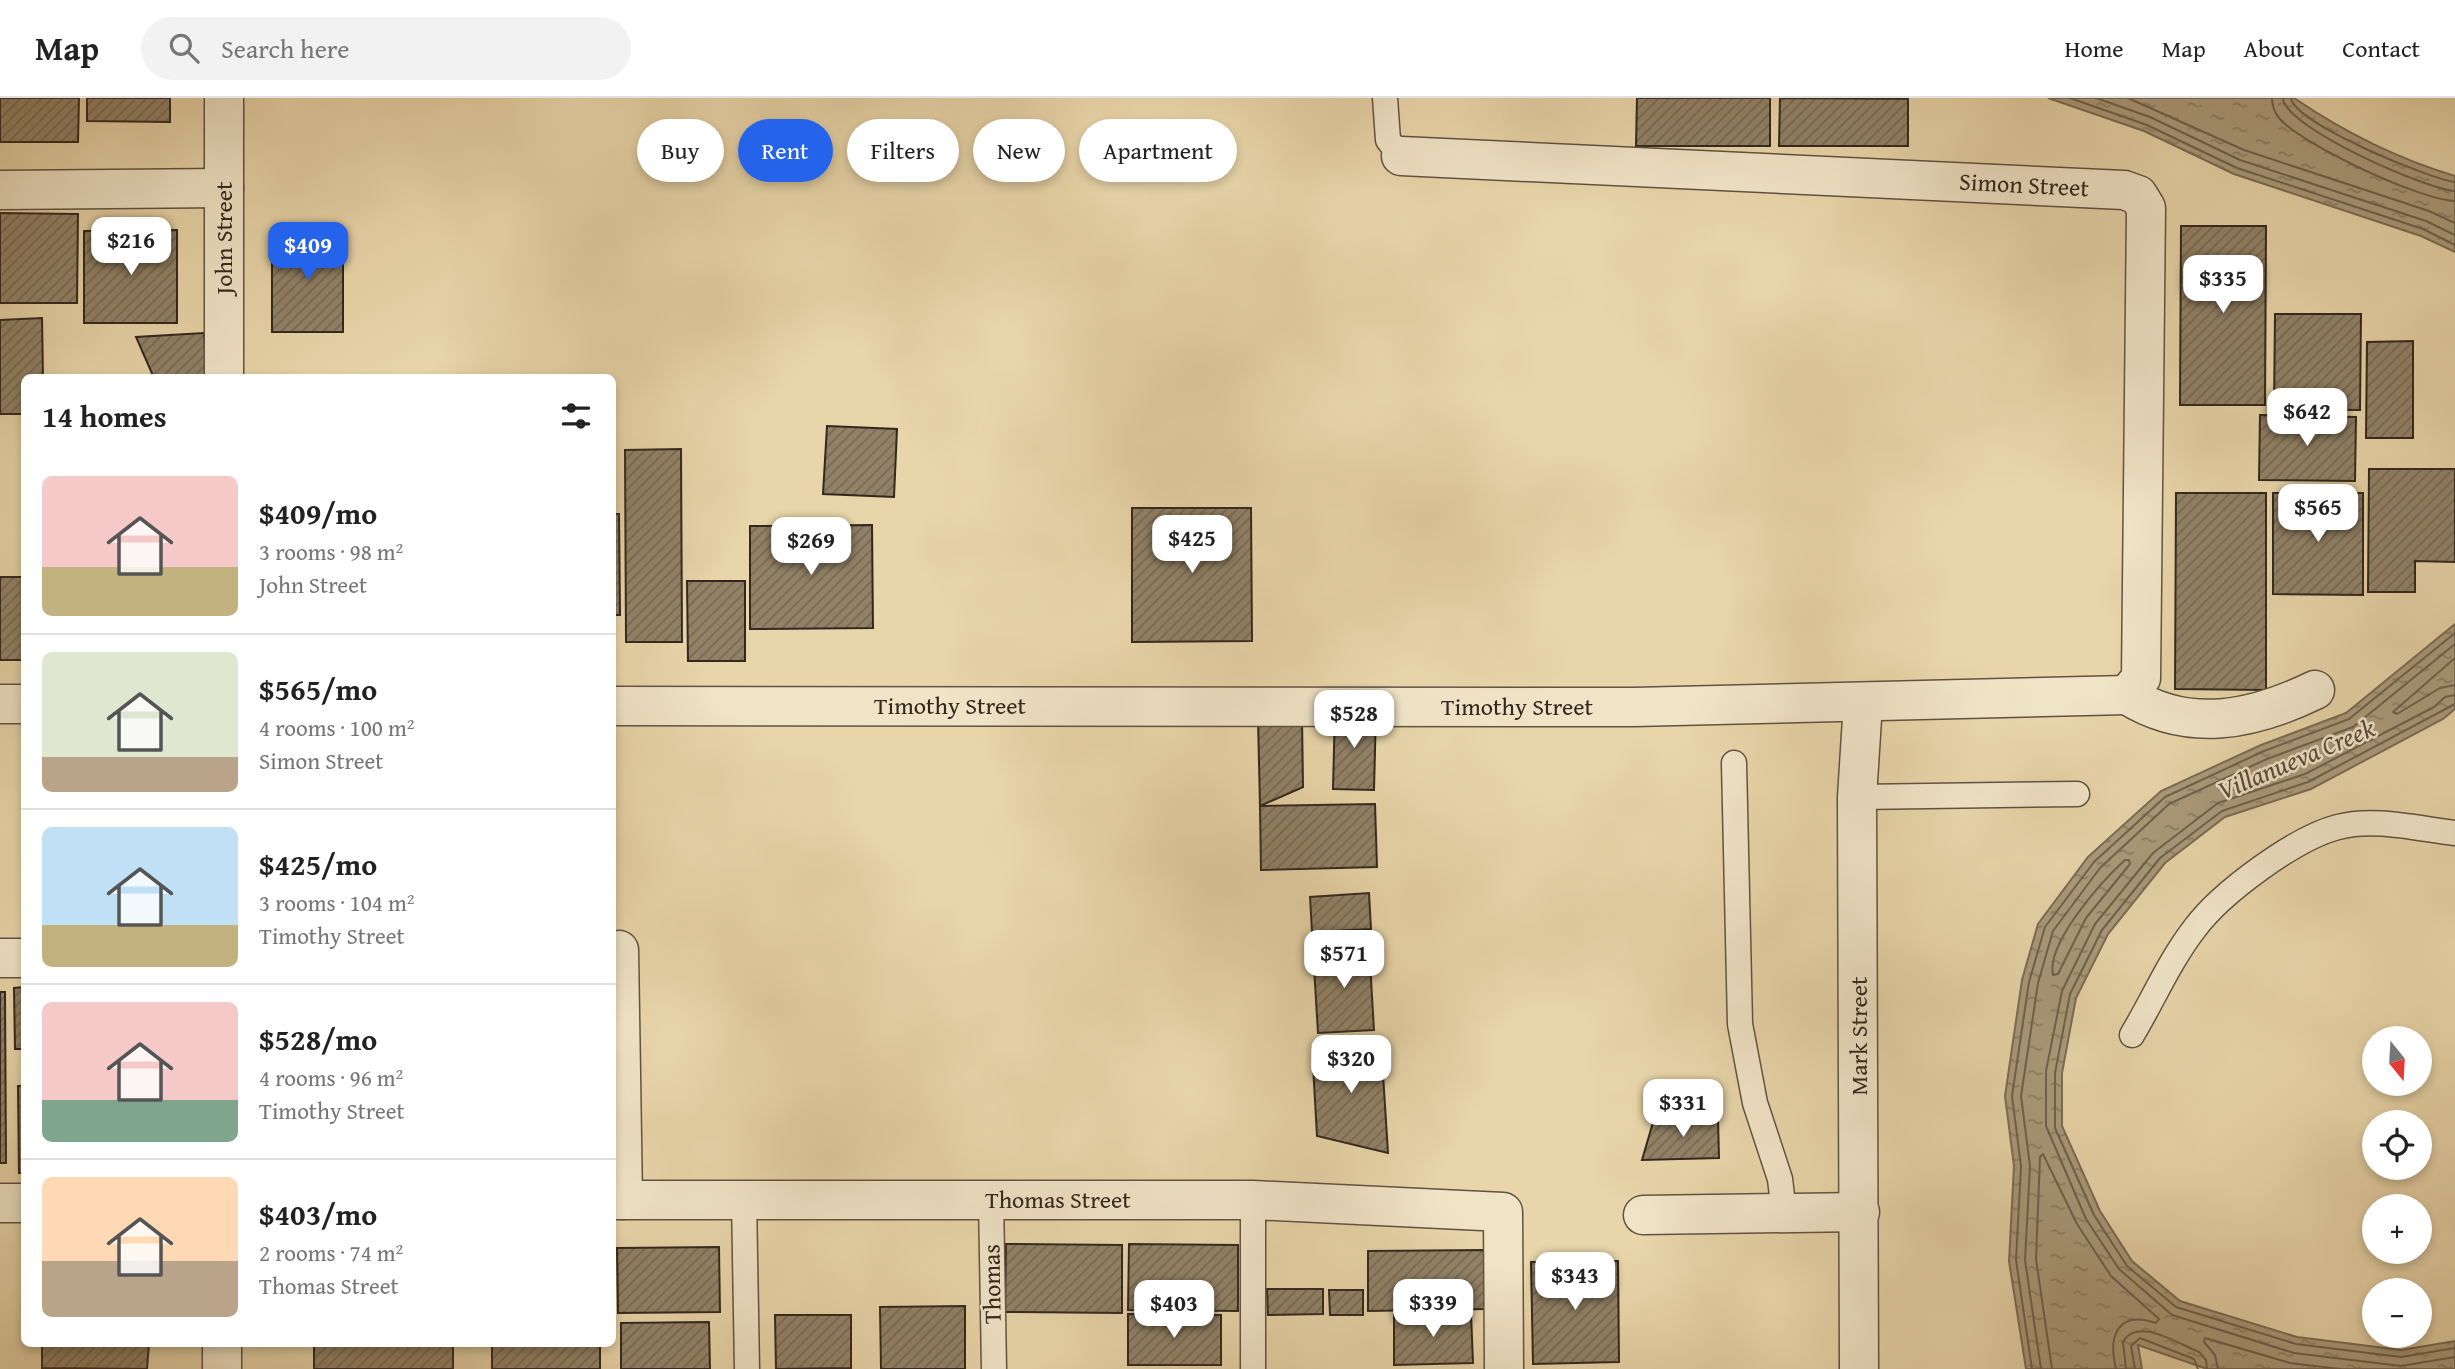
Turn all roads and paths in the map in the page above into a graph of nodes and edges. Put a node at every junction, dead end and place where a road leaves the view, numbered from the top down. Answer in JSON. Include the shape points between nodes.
{"nodes":[{"id":1,"x":224,"y":98,"type":"edge"},
{"id":2,"x":1385,"y":98,"type":"edge"},
{"id":3,"x":1401,"y":156,"type":"joint"},
{"id":4,"x":224,"y":188,"type":"junction"},
{"id":5,"x":0,"y":190,"type":"edge"},
{"id":6,"x":224,"y":374,"type":"edge"},
{"id":7,"x":2315,"y":690,"type":"dead end"},
{"id":8,"x":2127,"y":695,"type":"junction"},
{"id":9,"x":1863,"y":703,"type":"junction"},
{"id":10,"x":0,"y":704,"type":"edge"},
{"id":11,"x":21,"y":704,"type":"edge"},
{"id":12,"x":616,"y":706,"type":"edge"},
{"id":13,"x":1734,"y":763,"type":"dead end"},
{"id":14,"x":2077,"y":794,"type":"dead end"},
{"id":15,"x":1857,"y":797,"type":"junction"},
{"id":16,"x":2455,"y":833,"type":"edge"},
{"id":17,"x":619,"y":950,"type":"dead end"},
{"id":18,"x":0,"y":958,"type":"edge"},
{"id":19,"x":21,"y":958,"type":"edge"},
{"id":20,"x":2132,"y":1035,"type":"dead end"},
{"id":21,"x":744,"y":1199,"type":"junction"},
{"id":22,"x":991,"y":1199,"type":"junction"},
{"id":23,"x":618,"y":1200,"type":"edge"},
{"id":24,"x":1253,"y":1200,"type":"junction"},
{"id":25,"x":0,"y":1203,"type":"edge"},
{"id":26,"x":21,"y":1203,"type":"edge"},
{"id":27,"x":1860,"y":1212,"type":"junction"},
{"id":28,"x":1784,"y":1213,"type":"junction"},
{"id":29,"x":1643,"y":1215,"type":"dead end"},
{"id":30,"x":222,"y":1347,"type":"edge"},
{"id":31,"x":222,"y":1369,"type":"edge"},
{"id":32,"x":747,"y":1369,"type":"edge"},
{"id":33,"x":994,"y":1369,"type":"edge"},
{"id":34,"x":1253,"y":1369,"type":"edge"},
{"id":35,"x":1504,"y":1369,"type":"edge"},
{"id":36,"x":1859,"y":1369,"type":"edge"}],
"edges":[{"from":1,"to":4,"type":"street","name":"John Street"},
{"from":2,"to":3,"type":"lane","via":[[1388,140]]},
{"from":3,"to":8,"type":"street","name":"Simon Street","via":[[2124,190],[2138,195],[2146,208],[2141,678]]},
{"from":4,"to":5,"type":"street"},
{"from":4,"to":6,"type":"street","name":"John Street"},
{"from":7,"to":8,"type":"street","via":[[2240,719],[2200,720],[2148,708]]},
{"from":8,"to":9,"type":"street","name":"Timothy Street"},
{"from":9,"to":12,"type":"street","name":"Timothy Street"},
{"from":9,"to":15,"type":"street","name":"Mark Street"},
{"from":10,"to":11,"type":"street"},
{"from":13,"to":28,"type":"lane","via":[[1740,1024],[1755,1103],[1780,1178]]},
{"from":14,"to":15,"type":"lane"},
{"from":15,"to":27,"type":"street","name":"Mark Street"},
{"from":16,"to":20,"type":"lane","via":[[2387,825],[2338,826],[2294,846],[2249,876],[2195,927]]},
{"from":17,"to":23,"type":"street"},
{"from":18,"to":19,"type":"street"},
{"from":21,"to":22,"type":"street","name":"Thomas Street"},
{"from":21,"to":23,"type":"street","name":"Thomas Street"},
{"from":21,"to":32,"type":"lane"},
{"from":22,"to":24,"type":"street","name":"Thomas Street"},
{"from":22,"to":33,"type":"lane","name":"Thomas"},
{"from":24,"to":34,"type":"lane"},
{"from":24,"to":35,"type":"street","name":"Thomas Street","via":[[1503,1212]]},
{"from":25,"to":26,"type":"street"},
{"from":27,"to":28,"type":"street"},
{"from":27,"to":36,"type":"street","name":"Mark Street"},
{"from":28,"to":29,"type":"street"},
{"from":30,"to":31,"type":"street"}]}
